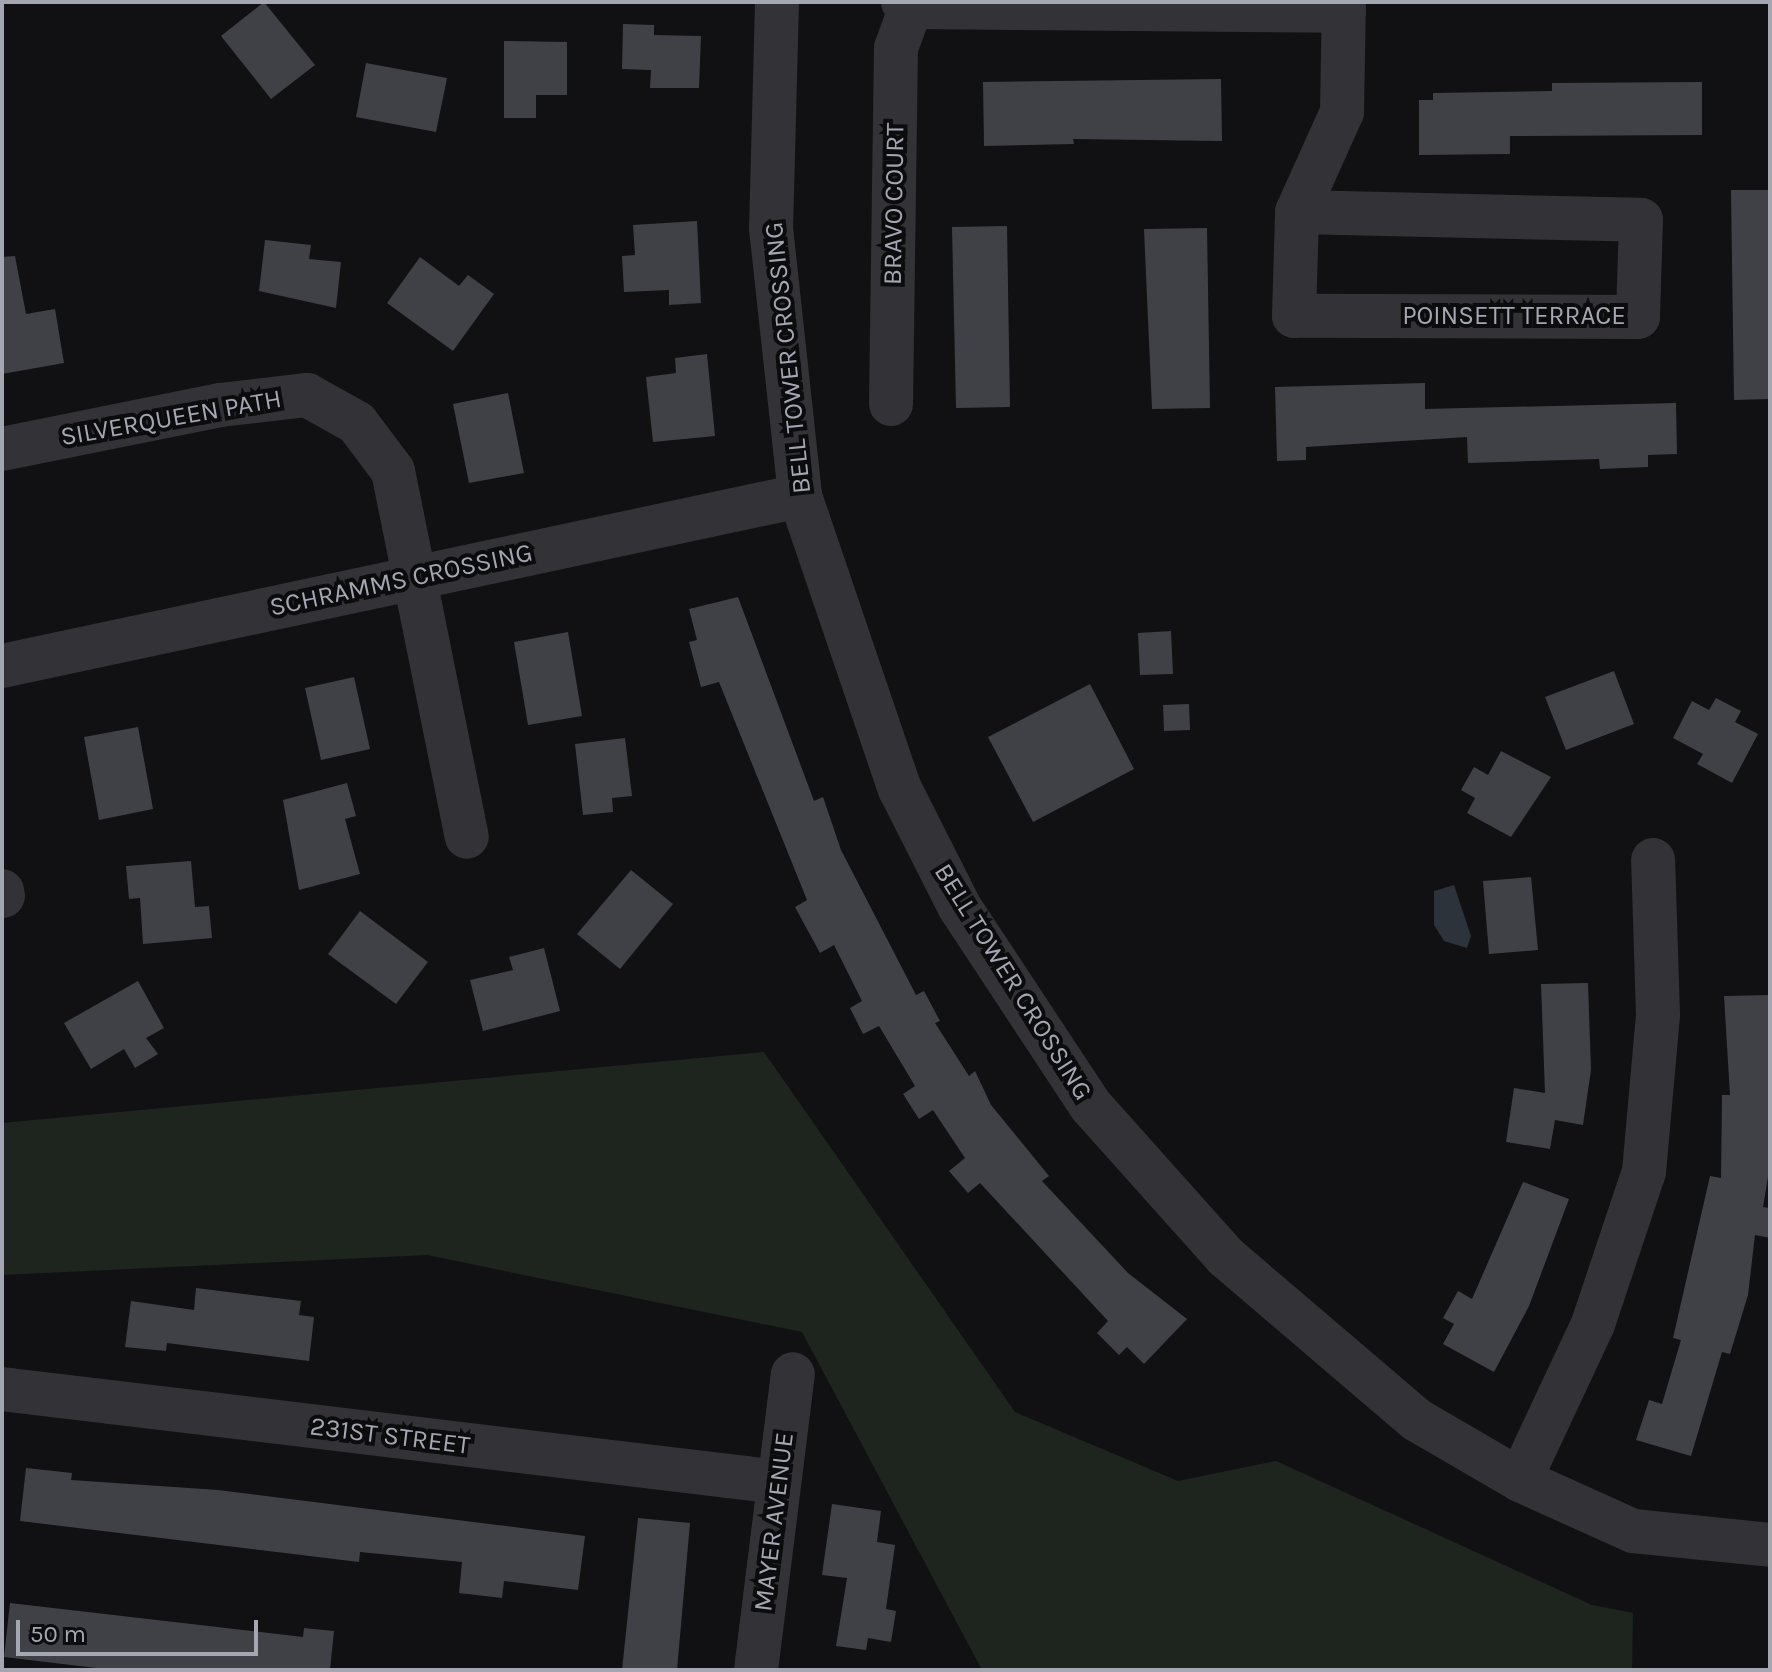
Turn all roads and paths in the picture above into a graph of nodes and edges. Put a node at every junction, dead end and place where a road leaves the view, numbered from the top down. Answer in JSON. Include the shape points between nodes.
{"nodes":[{"id":1,"x":777,"y":2,"type":"edge"},
{"id":2,"x":907,"y":5,"type":"edge"},
{"id":3,"x":1344,"y":6,"type":"edge"},
{"id":4,"x":1297,"y":212,"type":"junction"},
{"id":5,"x":891,"y":404,"type":"dead end"},
{"id":6,"x":2,"y":449,"type":"edge"},
{"id":7,"x":800,"y":496,"type":"junction"},
{"id":8,"x":417,"y":577,"type":"junction"},
{"id":9,"x":2,"y":666,"type":"edge"},
{"id":10,"x":467,"y":837,"type":"dead end"},
{"id":11,"x":1653,"y":860,"type":"dead end"},
{"id":12,"x":793,"y":1374,"type":"dead end"},
{"id":13,"x":2,"y":1389,"type":"edge"},
{"id":14,"x":1520,"y":1480,"type":"junction"},
{"id":15,"x":778,"y":1482,"type":"junction"},
{"id":16,"x":1770,"y":1545,"type":"edge"},
{"id":17,"x":756,"y":1670,"type":"edge"}],
"edges":[{"from":1,"to":7,"type":"street","name":"BELL TOWER CROSSING","via":[[771,228]]},
{"from":2,"to":3,"type":"street"},
{"from":2,"to":5,"type":"street","name":"BRAVO COURT","via":[[896,48]]},
{"from":3,"to":4,"type":"street","name":"POINSETT TERRACE","via":[[1342,112]]},
{"from":4,"to":4,"type":"street","name":"POINSETT TERRACE","via":[[1641,220],[1638,317],[1294,316]]},
{"from":6,"to":8,"type":"street","name":"SILVERQUEEN PATH","via":[[220,405],[307,395],[357,423],[393,471]]},
{"from":7,"to":8,"type":"street","name":"SCHRAMMS CROSSING"},
{"from":7,"to":14,"type":"street","name":"BELL TOWER CROSSING","via":[[900,789],[959,906],[1091,1106],[1226,1257],[1417,1420]]},
{"from":8,"to":9,"type":"street","name":"SCHRAMMS CROSSING"},
{"from":8,"to":10,"type":"street","name":"SILVERQUEEN PATH"},
{"from":11,"to":14,"type":"street","via":[[1658,1015],[1644,1172],[1593,1324]]},
{"from":12,"to":15,"type":"street","name":"MAYER AVENUE"},
{"from":13,"to":15,"type":"street","name":"231ST STREET"},
{"from":14,"to":16,"type":"street","name":"BELL TOWER CROSSING","via":[[1633,1531]]},
{"from":15,"to":17,"type":"street","name":"MAYER AVENUE"}]}
